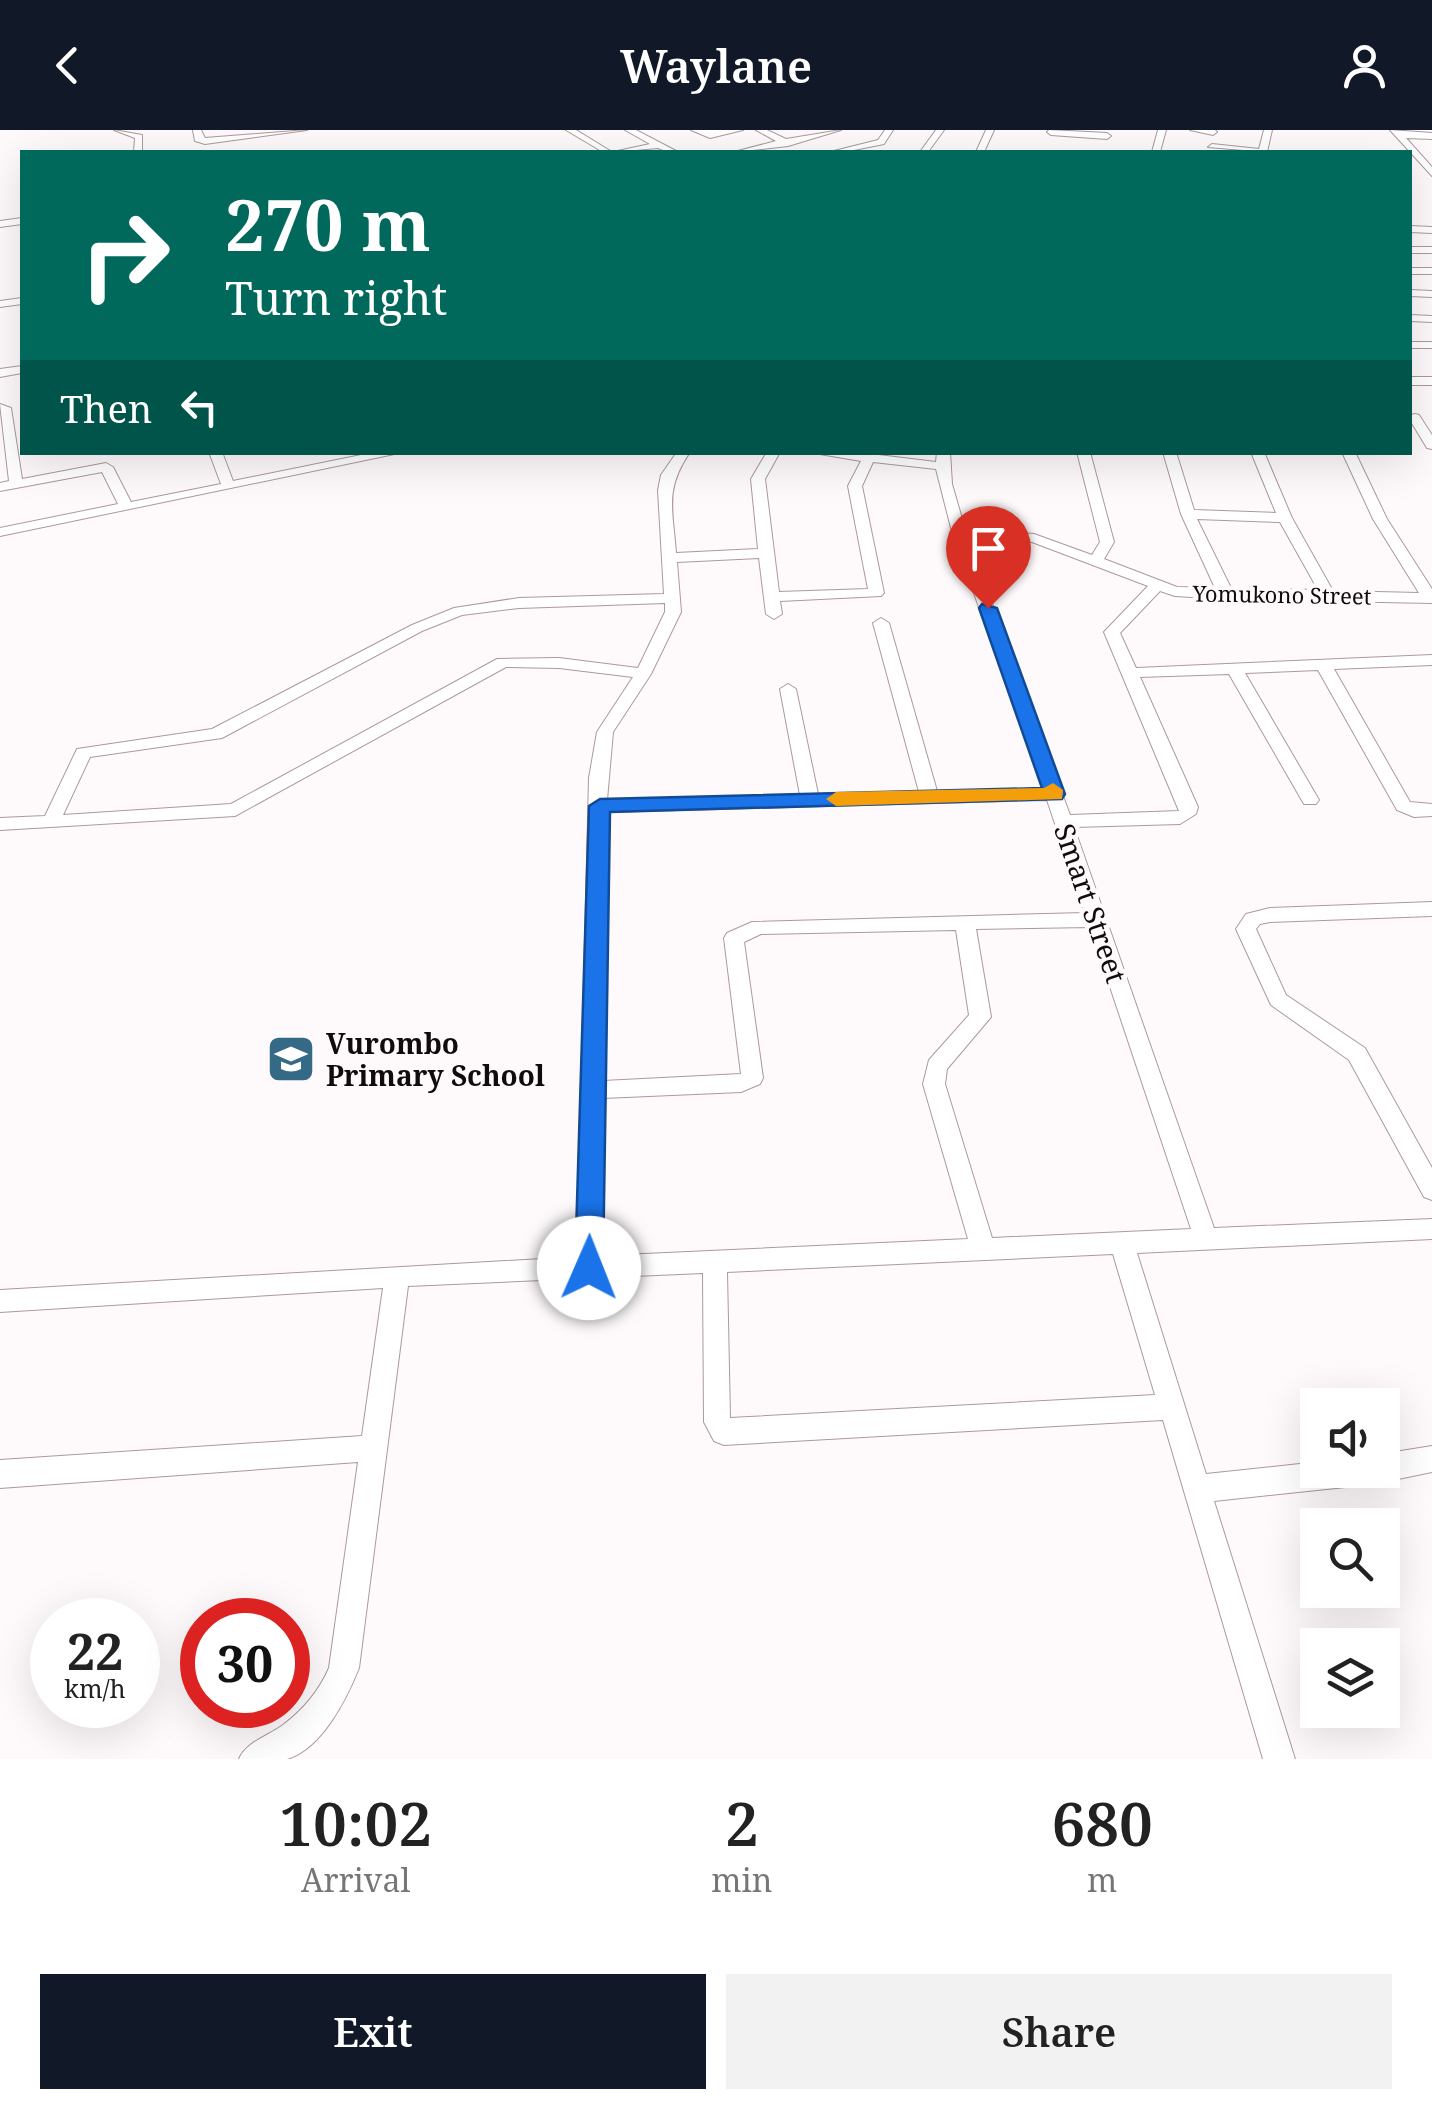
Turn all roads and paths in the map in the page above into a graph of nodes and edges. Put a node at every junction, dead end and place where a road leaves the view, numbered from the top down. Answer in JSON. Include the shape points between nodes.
{"nodes":[{"id":1,"x":118,"y":130,"type":"edge"},
{"id":2,"x":197,"y":130,"type":"edge"},
{"id":3,"x":304,"y":130,"type":"edge"},
{"id":4,"x":570,"y":130,"type":"edge"},
{"id":5,"x":630,"y":130,"type":"edge"},
{"id":6,"x":695,"y":130,"type":"edge"},
{"id":7,"x":739,"y":130,"type":"edge"},
{"id":8,"x":760,"y":130,"type":"edge"},
{"id":9,"x":837,"y":130,"type":"edge"},
{"id":10,"x":889,"y":130,"type":"edge"},
{"id":11,"x":1194,"y":130,"type":"edge"},
{"id":12,"x":1213,"y":131,"type":"edge"},
{"id":13,"x":1108,"y":133,"type":"edge"},
{"id":14,"x":1396,"y":133,"type":"edge"},
{"id":15,"x":250,"y":134,"type":"edge"},
{"id":16,"x":1050,"y":135,"type":"edge"},
{"id":17,"x":1432,"y":136,"type":"edge"},
{"id":18,"x":788,"y":143,"type":"junction"},
{"id":19,"x":659,"y":146,"type":"junction"},
{"id":20,"x":138,"y":150,"type":"edge"},
{"id":21,"x":605,"y":150,"type":"edge"},
{"id":22,"x":632,"y":150,"type":"edge"},
{"id":23,"x":669,"y":150,"type":"edge"},
{"id":24,"x":756,"y":150,"type":"edge"},
{"id":25,"x":843,"y":150,"type":"edge"},
{"id":26,"x":1211,"y":150,"type":"edge"},
{"id":27,"x":1412,"y":151,"type":"edge"},
{"id":28,"x":1432,"y":173,"type":"edge"},
{"id":29,"x":0,"y":408,"type":"edge"},
{"id":30,"x":1412,"y":418,"type":"edge"},
{"id":31,"x":1432,"y":418,"type":"edge"},
{"id":32,"x":1432,"y":445,"type":"edge"},
{"id":33,"x":216,"y":455,"type":"edge"},
{"id":34,"x":369,"y":455,"type":"edge"},
{"id":35,"x":682,"y":455,"type":"edge"},
{"id":36,"x":772,"y":455,"type":"edge"},
{"id":37,"x":834,"y":455,"type":"edge"},
{"id":38,"x":1084,"y":455,"type":"edge"},
{"id":39,"x":1170,"y":455,"type":"edge"},
{"id":40,"x":1258,"y":455,"type":"edge"},
{"id":41,"x":1349,"y":455,"type":"edge"},
{"id":42,"x":331,"y":459,"type":"edge"},
{"id":43,"x":943,"y":459,"type":"edge"},
{"id":44,"x":868,"y":460,"type":"junction"},
{"id":45,"x":16,"y":484,"type":"junction"},
{"id":46,"x":228,"y":485,"type":"junction"},
{"id":47,"x":0,"y":486,"type":"edge"},
{"id":48,"x":126,"y":506,"type":"junction"},
{"id":49,"x":1188,"y":514,"type":"junction"},
{"id":50,"x":1285,"y":518,"type":"junction"},
{"id":51,"x":0,"y":532,"type":"edge"},
{"id":52,"x":962,"y":533,"type":"junction"},
{"id":53,"x":766,"y":553,"type":"junction"},
{"id":54,"x":668,"y":558,"type":"junction"},
{"id":55,"x":1095,"y":562,"type":"junction"},
{"id":56,"x":1154,"y":586,"type":"junction"},
{"id":57,"x":1226,"y":594,"type":"junction"},
{"id":58,"x":1328,"y":595,"type":"junction"},
{"id":59,"x":671,"y":598,"type":"junction"},
{"id":60,"x":1431,"y":598,"type":"edge"},
{"id":61,"x":881,"y":623,"type":"dead end"},
{"id":62,"x":1430,"y":664,"type":"edge"},
{"id":63,"x":1324,"y":666,"type":"junction"},
{"id":64,"x":1235,"y":670,"type":"junction"},
{"id":65,"x":1128,"y":672,"type":"junction"},
{"id":66,"x":643,"y":674,"type":"junction"},
{"id":67,"x":788,"y":689,"type":"dead end"},
{"id":68,"x":1055,"y":794,"type":"junction"},
{"id":69,"x":929,"y":795,"type":"junction"},
{"id":70,"x":810,"y":799,"type":"junction"},
{"id":71,"x":1310,"y":800,"type":"dead end"},
{"id":72,"x":600,"y":806,"type":"junction"},
{"id":73,"x":1432,"y":810,"type":"edge"},
{"id":74,"x":1063,"y":821,"type":"junction"},
{"id":75,"x":51,"y":822,"type":"junction"},
{"id":76,"x":0,"y":824,"type":"edge"},
{"id":77,"x":1432,"y":909,"type":"edge"},
{"id":78,"x":1097,"y":920,"type":"junction"},
{"id":79,"x":964,"y":924,"type":"junction"},
{"id":80,"x":592,"y":1090,"type":"junction"},
{"id":81,"x":1432,"y":1190,"type":"edge"},
{"id":82,"x":1432,"y":1229,"type":"edge"},
{"id":83,"x":1206,"y":1239,"type":"junction"},
{"id":84,"x":1122,"y":1243,"type":"junction"},
{"id":85,"x":983,"y":1249,"type":"junction"},
{"id":86,"x":715,"y":1260,"type":"junction"},
{"id":87,"x":589,"y":1268,"type":"junction"},
{"id":88,"x":397,"y":1276,"type":"junction"},
{"id":89,"x":0,"y":1301,"type":"edge"},
{"id":90,"x":1172,"y":1407,"type":"junction"},
{"id":91,"x":374,"y":1448,"type":"junction"},
{"id":92,"x":1432,"y":1459,"type":"edge"},
{"id":93,"x":1400,"y":1465,"type":"edge"},
{"id":94,"x":0,"y":1474,"type":"edge"},
{"id":95,"x":1300,"y":1478,"type":"edge"},
{"id":96,"x":1198,"y":1488,"type":"junction"},
{"id":97,"x":255,"y":1759,"type":"edge"},
{"id":98,"x":1279,"y":1759,"type":"edge"}],
"edges":[{"from":1,"to":20,"type":"street","via":[[140,137]]},
{"from":2,"to":15,"type":"street","via":[[200,140]]},
{"from":3,"to":15,"type":"street"},
{"from":4,"to":21,"type":"street"},
{"from":5,"to":19,"type":"street"},
{"from":6,"to":7,"type":"street"},
{"from":8,"to":18,"type":"street"},
{"from":9,"to":18,"type":"street"},
{"from":10,"to":25,"type":"street","via":[[881,142]]},
{"from":11,"to":12,"type":"street"},
{"from":12,"to":26,"type":"street"},
{"from":13,"to":16,"type":"street"},
{"from":14,"to":17,"type":"street"},
{"from":18,"to":24,"type":"street"},
{"from":19,"to":22,"type":"street"},
{"from":19,"to":23,"type":"street"},
{"from":27,"to":28,"type":"street"},
{"from":29,"to":45,"type":"street"},
{"from":30,"to":31,"type":"street"},
{"from":30,"to":32,"type":"street"},
{"from":33,"to":46,"type":"street"},
{"from":34,"to":42,"type":"street"},
{"from":35,"to":54,"type":"street","via":[[665,490]]},
{"from":36,"to":53,"type":"street","via":[[758,479]]},
{"from":37,"to":44,"type":"street"},
{"from":38,"to":55,"type":"street","via":[[1106,542]]},
{"from":39,"to":49,"type":"street"},
{"from":40,"to":50,"type":"street"},
{"from":41,"to":60,"type":"street","via":[[1380,519]]},
{"from":42,"to":46,"type":"street"},
{"from":43,"to":44,"type":"street"},
{"from":43,"to":52,"type":"street","name":"Smart Street"},
{"from":44,"to":53,"type":"street","via":[[855,486],[876,594],[773,606]]},
{"from":45,"to":47,"type":"street"},
{"from":45,"to":48,"type":"street","via":[[106,466]]},
{"from":46,"to":48,"type":"street"},
{"from":48,"to":51,"type":"street"},
{"from":49,"to":50,"type":"street"},
{"from":49,"to":57,"type":"street"},
{"from":50,"to":58,"type":"street"},
{"from":52,"to":55,"type":"street","name":"Yomukono Street","via":[[1025,536]]},
{"from":52,"to":68,"type":"street","name":"Smart Street"},
{"from":53,"to":54,"type":"street"},
{"from":54,"to":59,"type":"street"},
{"from":55,"to":56,"type":"street","name":"Yomukono Street"},
{"from":56,"to":57,"type":"street","name":"Yomukono Street"},
{"from":56,"to":65,"type":"street","via":[[1112,632]]},
{"from":57,"to":58,"type":"street","name":"Yomukono Street"},
{"from":58,"to":60,"type":"street","name":"Yomukono Street"},
{"from":59,"to":66,"type":"street","via":[[673,612]]},
{"from":59,"to":75,"type":"street","via":[[458,611],[216,734],[83,753]]},
{"from":61,"to":69,"type":"street"},
{"from":62,"to":63,"type":"street"},
{"from":63,"to":64,"type":"street"},
{"from":63,"to":73,"type":"street","via":[[1403,806]]},
{"from":64,"to":65,"type":"street"},
{"from":64,"to":71,"type":"street"},
{"from":65,"to":74,"type":"street","via":[[1187,814]]},
{"from":66,"to":72,"type":"street","via":[[605,732]]},
{"from":66,"to":75,"type":"street","via":[[503,662],[236,810]]},
{"from":67,"to":70,"type":"street"},
{"from":68,"to":69,"type":"street"},
{"from":68,"to":74,"type":"street","name":"Smart Street"},
{"from":69,"to":70,"type":"street"},
{"from":70,"to":72,"type":"street"},
{"from":72,"to":80,"type":"street"},
{"from":74,"to":78,"type":"street","name":"Smart Street"},
{"from":75,"to":76,"type":"street"},
{"from":77,"to":81,"type":"street","via":[[1270,915],[1253,919],[1246,929],[1278,1000],[1357,1054]]},
{"from":78,"to":79,"type":"street"},
{"from":78,"to":83,"type":"street","name":"Smart Street"},
{"from":79,"to":80,"type":"street","via":[[744,931],[734,938],[752,1078]]},
{"from":79,"to":85,"type":"street","via":[[980,1017],[937,1066],[934,1084]]},
{"from":80,"to":87,"type":"street"},
{"from":82,"to":83,"type":"street"},
{"from":83,"to":84,"type":"street"},
{"from":84,"to":85,"type":"street"},
{"from":84,"to":90,"type":"street"},
{"from":85,"to":86,"type":"street"},
{"from":86,"to":87,"type":"street"},
{"from":86,"to":90,"type":"street","via":[[716,1422],[724,1432]]},
{"from":87,"to":88,"type":"street"},
{"from":88,"to":89,"type":"street"},
{"from":88,"to":91,"type":"street"},
{"from":90,"to":96,"type":"street"},
{"from":91,"to":94,"type":"street"},
{"from":91,"to":97,"type":"street","via":[[336,1692],[312,1724]]},
{"from":92,"to":93,"type":"street"},
{"from":95,"to":96,"type":"street"},
{"from":96,"to":98,"type":"street"}]}
